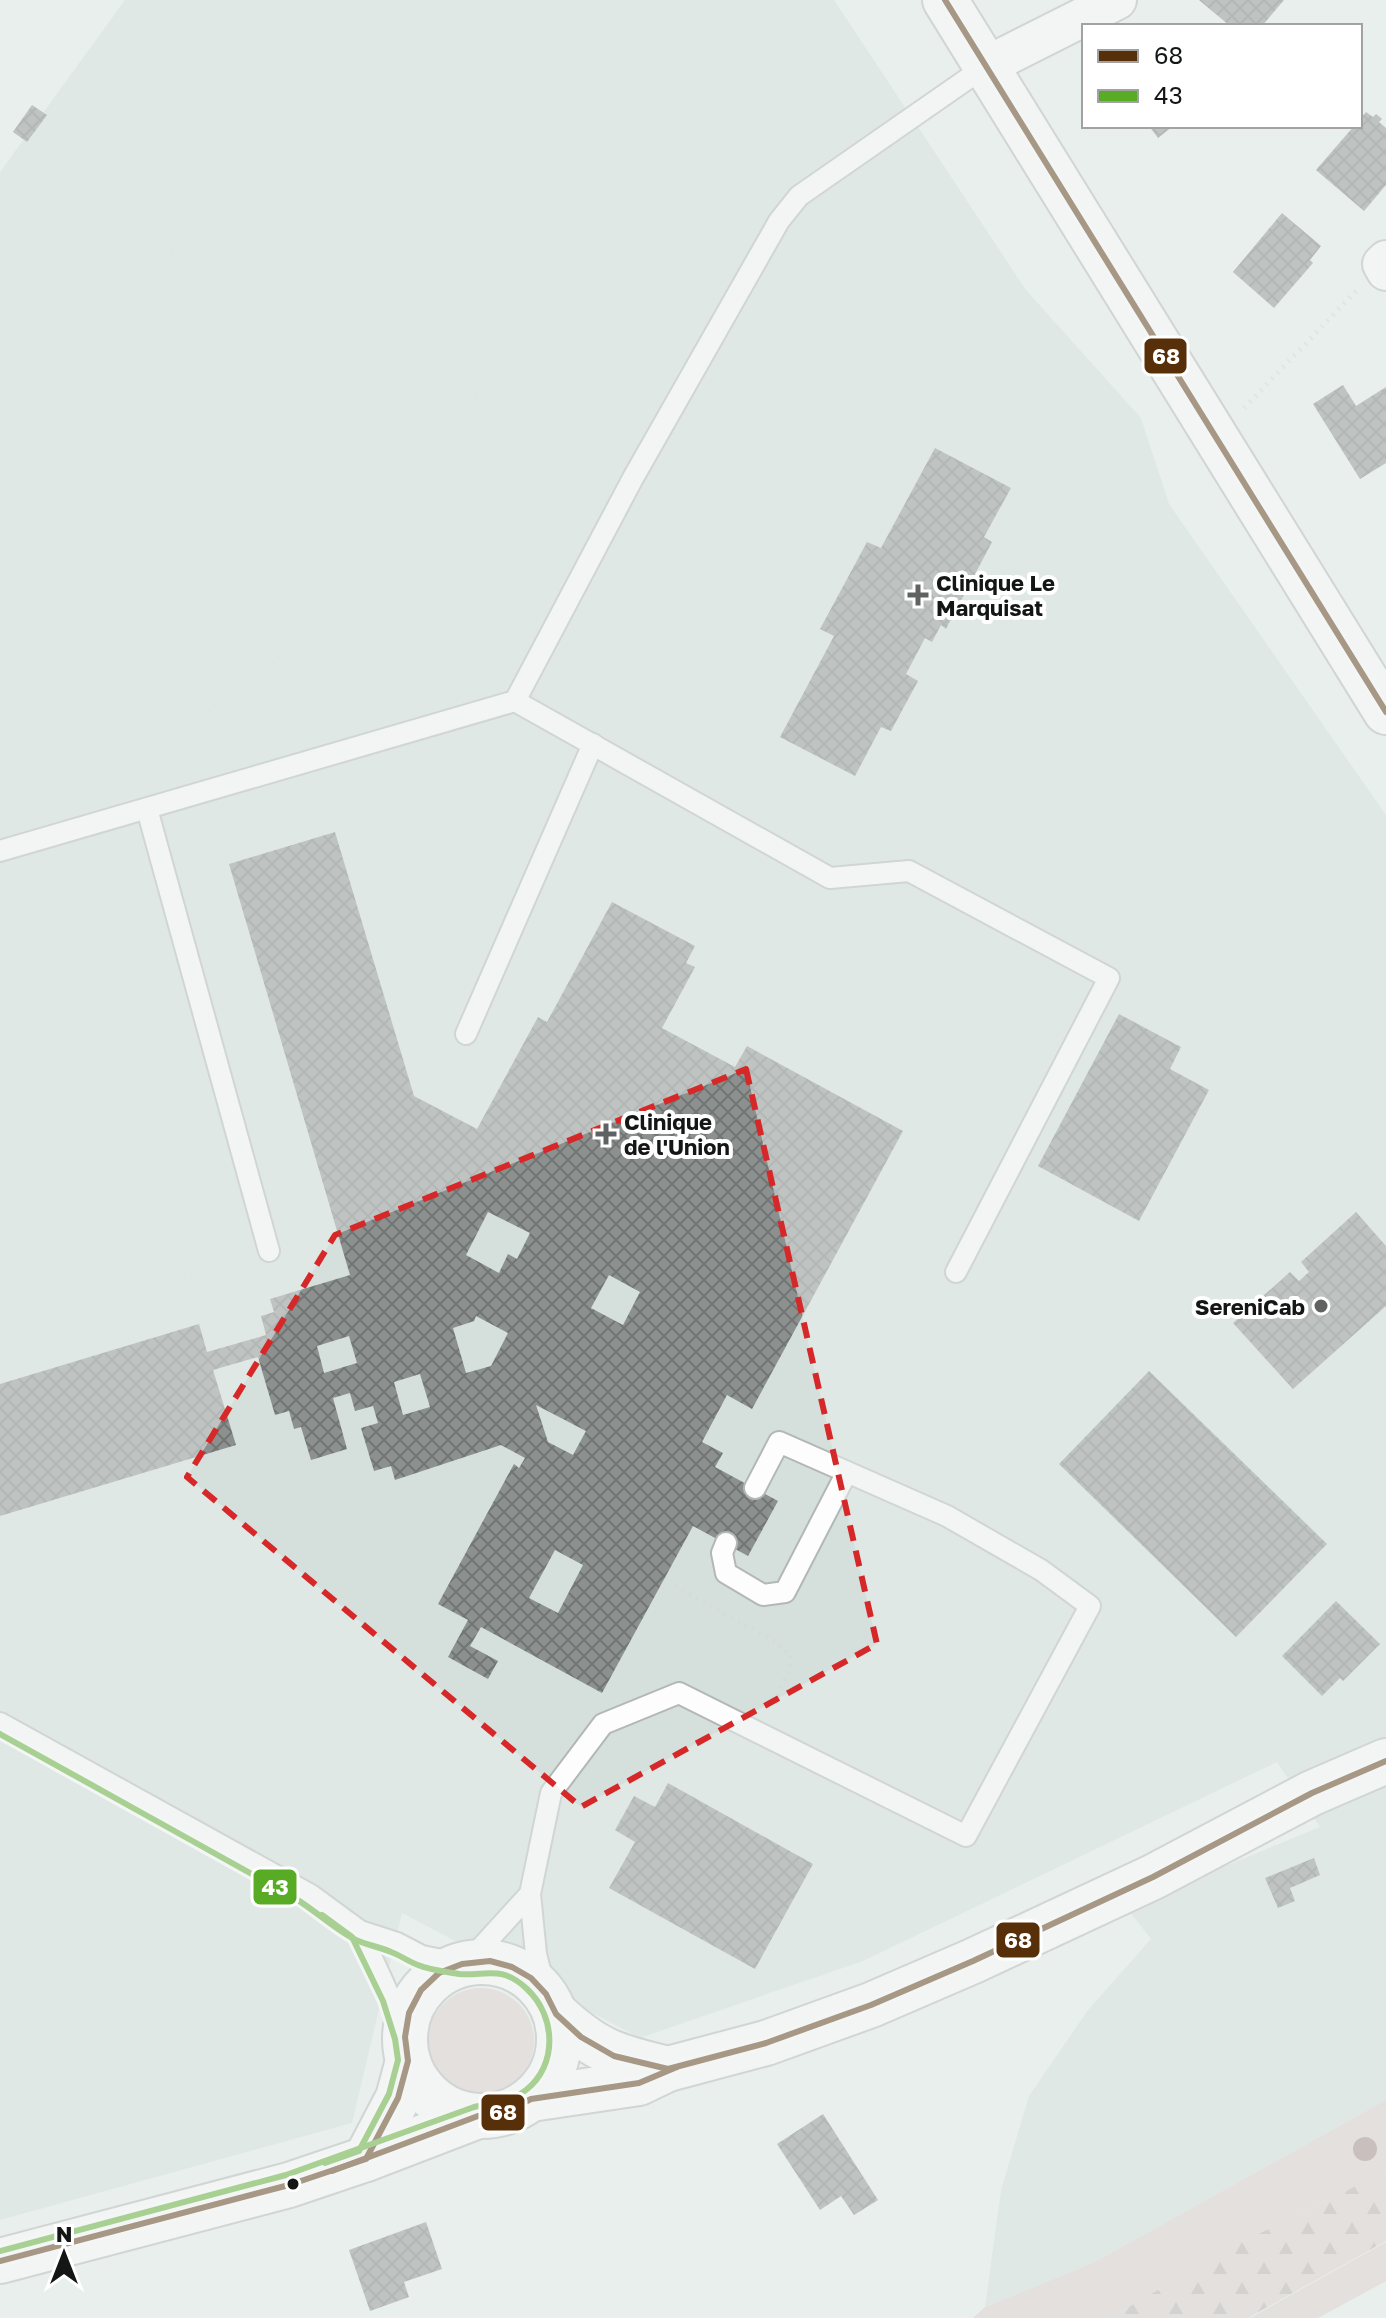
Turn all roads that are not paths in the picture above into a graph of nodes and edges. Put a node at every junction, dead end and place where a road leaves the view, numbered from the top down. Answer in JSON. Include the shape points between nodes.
{"nodes":[{"id":1,"x":945,"y":0,"type":"edge"},
{"id":2,"x":1117,"y":0,"type":"edge"},
{"id":3,"x":986,"y":66,"type":"junction"},
{"id":4,"x":515,"y":701,"type":"junction"},
{"id":5,"x":1386,"y":712,"type":"edge"},
{"id":6,"x":593,"y":744,"type":"junction"},
{"id":7,"x":147,"y":809,"type":"junction"},
{"id":8,"x":0,"y":851,"type":"edge"},
{"id":9,"x":466,"y":1034,"type":"dead end"},
{"id":10,"x":269,"y":1251,"type":"road end"},
{"id":11,"x":956,"y":1272,"type":"dead end"},
{"id":12,"x":847,"y":1472,"type":"junction"},
{"id":13,"x":755,"y":1488,"type":"dead end"},
{"id":14,"x":726,"y":1543,"type":"dead end"},
{"id":15,"x":0,"y":1723,"type":"edge"},
{"id":16,"x":1386,"y":1761,"type":"edge"},
{"id":17,"x":530,"y":1894,"type":"junction"},
{"id":18,"x":360,"y":1931,"type":"junction"},
{"id":19,"x":465,"y":1963,"type":"junction"},
{"id":20,"x":551,"y":2004,"type":"junction"},
{"id":21,"x":406,"y":2049,"type":"junction"},
{"id":22,"x":668,"y":2069,"type":"junction"},
{"id":23,"x":531,"y":2099,"type":"junction"},
{"id":24,"x":478,"y":2116,"type":"junction"},
{"id":25,"x":366,"y":2159,"type":"junction"},
{"id":26,"x":0,"y":2261,"type":"edge"}],
"edges":[{"from":1,"to":3,"type":"street"},
{"from":2,"to":3,"type":"street"},
{"from":3,"to":4,"type":"lane","via":[[799,196],[779,221],[633,478]]},
{"from":3,"to":5,"type":"street"},
{"from":4,"to":6,"type":"lane"},
{"from":4,"to":7,"type":"lane"},
{"from":6,"to":9,"type":"lane"},
{"from":6,"to":11,"type":"lane","via":[[830,878],[909,871],[1109,978]]},
{"from":7,"to":8,"type":"lane"},
{"from":7,"to":10,"type":"lane"},
{"from":12,"to":13,"type":"lane","via":[[779,1442]]},
{"from":12,"to":14,"type":"lane","via":[[785,1592],[763,1595],[726,1573]]},
{"from":12,"to":17,"type":"lane","via":[[947,1516],[1041,1570],[1090,1606],[966,1836],[679,1693],[603,1724],[551,1793]]},
{"from":15,"to":18,"type":"lane","via":[[311,1895]]},
{"from":16,"to":22,"type":"street","via":[[1312,1793],[1153,1877],[871,2005],[766,2043]]},
{"from":17,"to":19,"type":"lane"},
{"from":17,"to":20,"type":"lane","via":[[536,1954]]},
{"from":18,"to":19,"type":"lane","via":[[422,1956]]},
{"from":18,"to":21,"type":"lane","via":[[392,1997]]},
{"from":19,"to":20,"type":"street","via":[[490,1961],[512,1967],[531,1978]]},
{"from":19,"to":21,"type":"street","via":[[439,1973],[421,1990],[409,2013]]},
{"from":20,"to":22,"type":"street","via":[[581,2037],[614,2056]]},
{"from":20,"to":23,"type":"street","via":[[560,2037],[557,2060]]},
{"from":21,"to":24,"type":"street","via":[[423,2088],[434,2099]]},
{"from":21,"to":25,"type":"street","via":[[398,2098]]},
{"from":22,"to":23,"type":"street","via":[[639,2083]]},
{"from":23,"to":24,"type":"street","via":[[506,2112]]},
{"from":24,"to":25,"type":"street"},
{"from":25,"to":26,"type":"street","via":[[289,2185]]}]}
